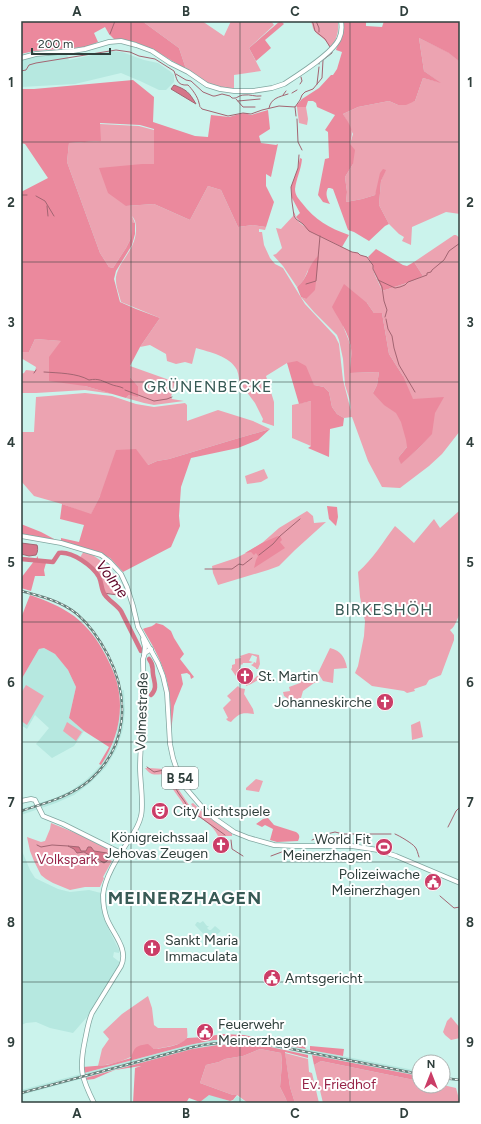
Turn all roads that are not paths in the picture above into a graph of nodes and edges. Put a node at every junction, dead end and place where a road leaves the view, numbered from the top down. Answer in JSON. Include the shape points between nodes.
{"nodes":[{"id":1,"x":341,"y":21,"type":"edge"},
{"id":2,"x":21,"y":58,"type":"edge"},
{"id":3,"x":21,"y":536,"type":"edge"},
{"id":4,"x":140,"y":631,"type":"junction"},
{"id":5,"x":151,"y":649,"type":"junction"},
{"id":6,"x":144,"y":655,"type":"junction"},
{"id":7,"x":21,"y":801,"type":"edge"},
{"id":8,"x":121,"y":853,"type":"junction"},
{"id":9,"x":460,"y":882,"type":"edge"},
{"id":10,"x":94,"y":1103,"type":"edge"}],
"edges":[{"from":1,"to":2,"type":"main road","via":[[341,34],[337,42],[318,61],[278,87],[253,91],[234,91],[208,85],[152,51],[121,41]]},
{"from":3,"to":4,"type":"main road","number":"B 54","via":[[82,549],[101,555],[110,562],[121,574],[127,587]]},
{"from":4,"to":5,"type":"main road","number":"B 54"},
{"from":4,"to":6,"type":"main road","via":[[145,644]]},
{"from":5,"to":6,"type":"main road","name":"Volmestraße"},
{"from":5,"to":9,"type":"main road","number":"B 54","via":[[166,685],[169,733],[177,770],[185,788],[208,813],[234,832],[274,845],[348,846],[378,850]]},
{"from":6,"to":8,"type":"main road","name":"Volmestraße","via":[[140,766],[142,810],[139,823]]},
{"from":7,"to":8,"type":"main road","via":[[34,800],[45,817]]},
{"from":8,"to":10,"type":"main road","name":"Volmestraße","via":[[106,882],[103,900],[107,919],[120,942],[122,965],[92,1013],[82,1053],[83,1078]]}]}
